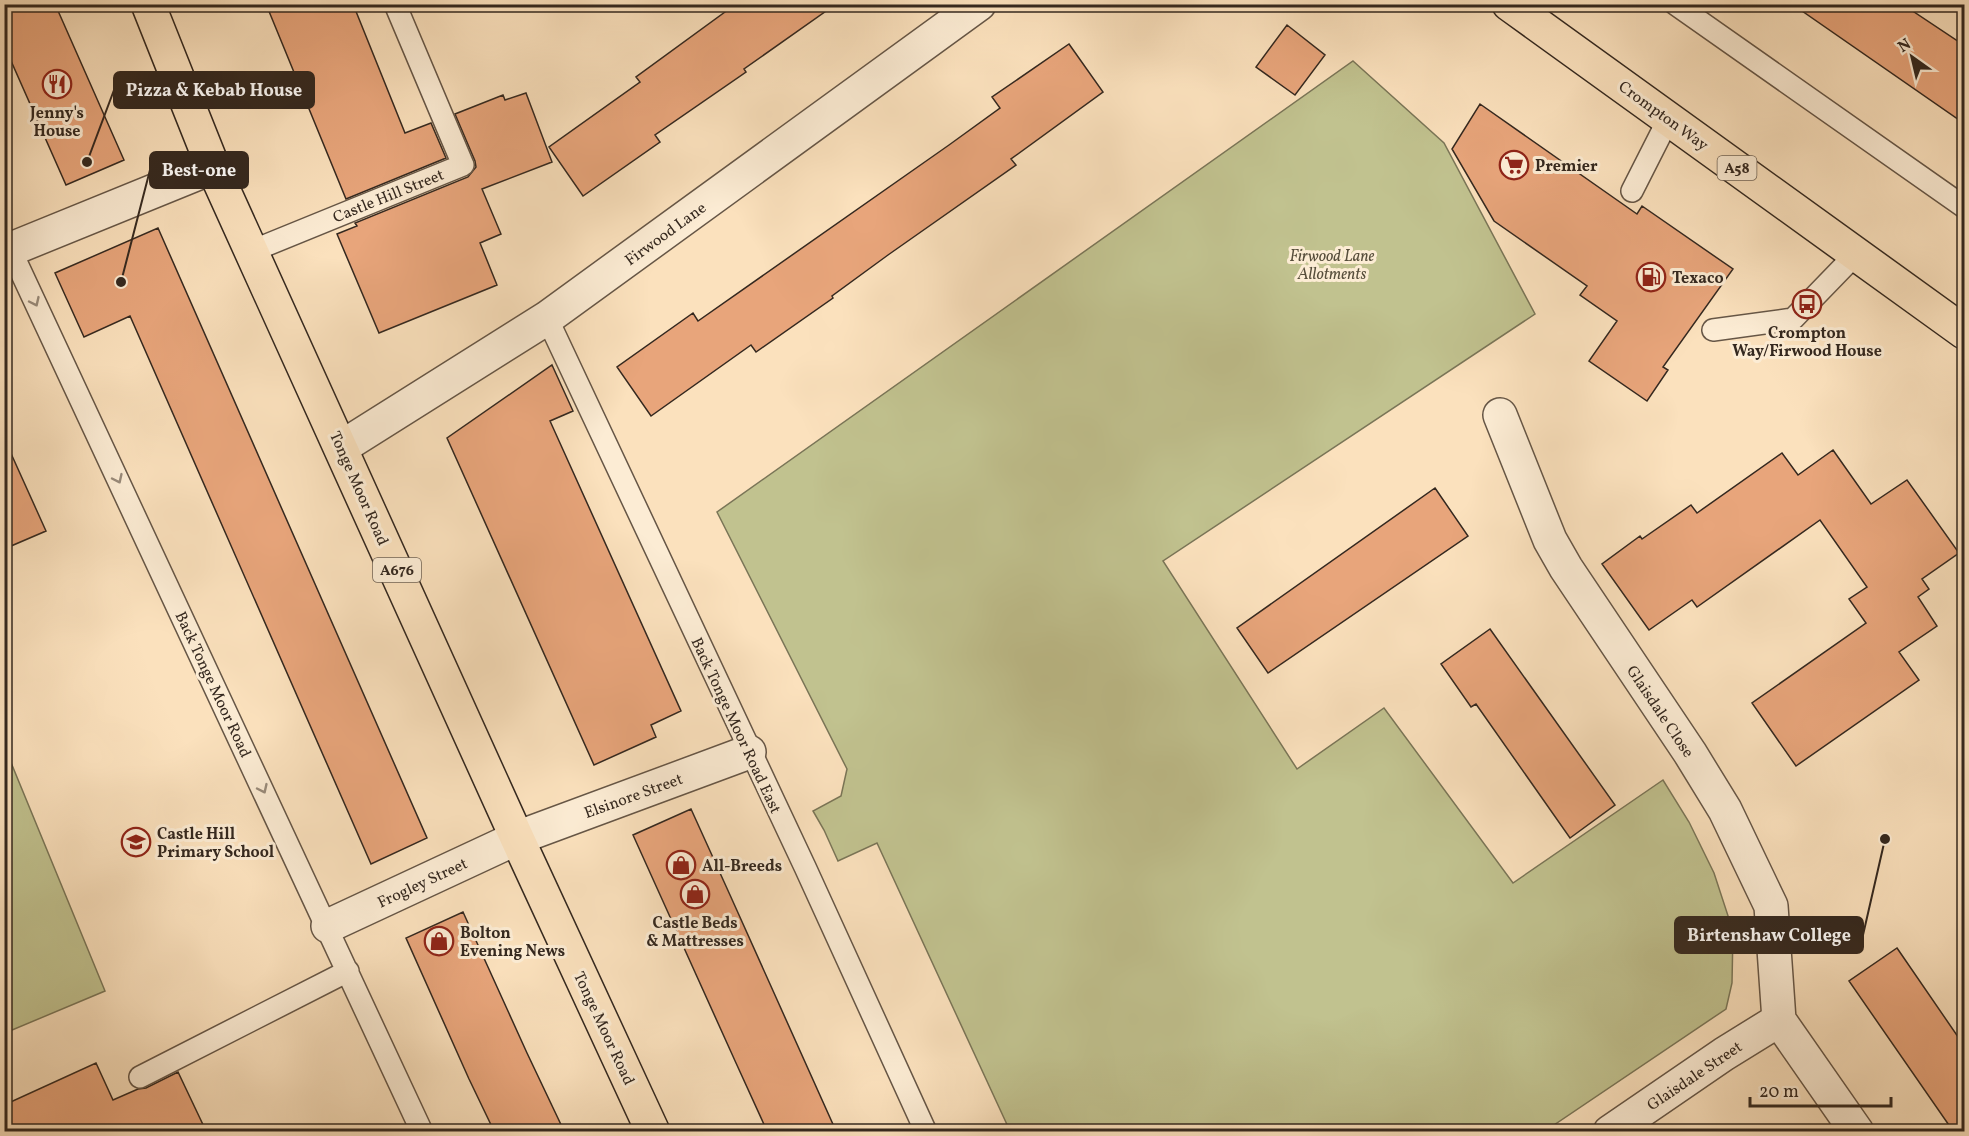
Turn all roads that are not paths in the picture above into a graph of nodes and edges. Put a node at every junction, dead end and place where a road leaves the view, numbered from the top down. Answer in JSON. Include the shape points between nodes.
{"nodes":[{"id":1,"x":148,"y":4,"type":"edge"},
{"id":2,"x":395,"y":4,"type":"edge"},
{"id":3,"x":978,"y":4,"type":"edge"},
{"id":4,"x":1509,"y":4,"type":"edge"},
{"id":5,"x":1675,"y":4,"type":"edge"},
{"id":6,"x":1669,"y":118,"type":"junction"},
{"id":7,"x":213,"y":167,"type":"junction"},
{"id":8,"x":1632,"y":191,"type":"dead end"},
{"id":9,"x":1965,"y":207,"type":"edge"},
{"id":10,"x":6,"y":246,"type":"edge"},
{"id":11,"x":252,"y":251,"type":"junction"},
{"id":12,"x":1856,"y":254,"type":"junction"},
{"id":13,"x":547,"y":318,"type":"junction"},
{"id":14,"x":1713,"y":330,"type":"dead end"},
{"id":15,"x":1965,"y":332,"type":"edge"},
{"id":16,"x":1500,"y":416,"type":"dead end"},
{"id":17,"x":342,"y":447,"type":"junction"},
{"id":18,"x":749,"y":752,"type":"junction"},
{"id":19,"x":517,"y":837,"type":"junction"},
{"id":20,"x":328,"y":926,"type":"junction"},
{"id":21,"x":348,"y":971,"type":"junction"},
{"id":22,"x":1779,"y":1020,"type":"junction"},
{"id":23,"x":140,"y":1077,"type":"dead end"},
{"id":24,"x":422,"y":1131,"type":"edge"},
{"id":25,"x":653,"y":1131,"type":"edge"},
{"id":26,"x":926,"y":1131,"type":"edge"},
{"id":27,"x":1610,"y":1131,"type":"edge"},
{"id":28,"x":1857,"y":1131,"type":"edge"}],
"edges":[{"from":1,"to":7,"type":"main road","name":"Tonge Moor Road","number":"A676"},
{"from":2,"to":11,"type":"lane","name":"Castle Hill Street","via":[[463,165]]},
{"from":3,"to":13,"type":"street","name":"Firwood Lane"},
{"from":4,"to":6,"type":"main road","name":"Crompton Way","number":"A58"},
{"from":5,"to":9,"type":"lane"},
{"from":6,"to":8,"type":"lane"},
{"from":6,"to":12,"type":"main road","name":"Crompton Way","number":"A58"},
{"from":7,"to":10,"type":"street"},
{"from":7,"to":11,"type":"main road","name":"Tonge Moor Road","number":"A676"},
{"from":10,"to":20,"type":"lane","name":"Back Tonge Moor Road","one_way":true},
{"from":11,"to":17,"type":"main road","name":"Tonge Moor Road","number":"A676"},
{"from":12,"to":14,"type":"lane","via":[[1793,319]]},
{"from":12,"to":15,"type":"main road","name":"Crompton Way","number":"A58"},
{"from":13,"to":17,"type":"street","name":"Firwood Lane"},
{"from":13,"to":18,"type":"lane","name":"Back Tonge Moor Road East"},
{"from":16,"to":22,"type":"street","name":"Glaisdale Close","via":[[1550,540],[1719,801],[1770,906]]},
{"from":17,"to":19,"type":"main road","name":"Tonge Moor Road","number":"A676"},
{"from":18,"to":19,"type":"street","name":"Elsinore Street"},
{"from":18,"to":26,"type":"lane","name":"Back Tonge Moor Road East"},
{"from":19,"to":20,"type":"street","name":"Frogley Street"},
{"from":19,"to":25,"type":"main road","name":"Tonge Moor Road","number":"A676"},
{"from":20,"to":21,"type":"lane","name":"Back Tonge Moor Road"},
{"from":21,"to":23,"type":"lane"},
{"from":21,"to":24,"type":"lane","name":"Back Tonge Moor Road"},
{"from":22,"to":27,"type":"street","name":"Glaisdale Street"},
{"from":22,"to":28,"type":"street"}]}
